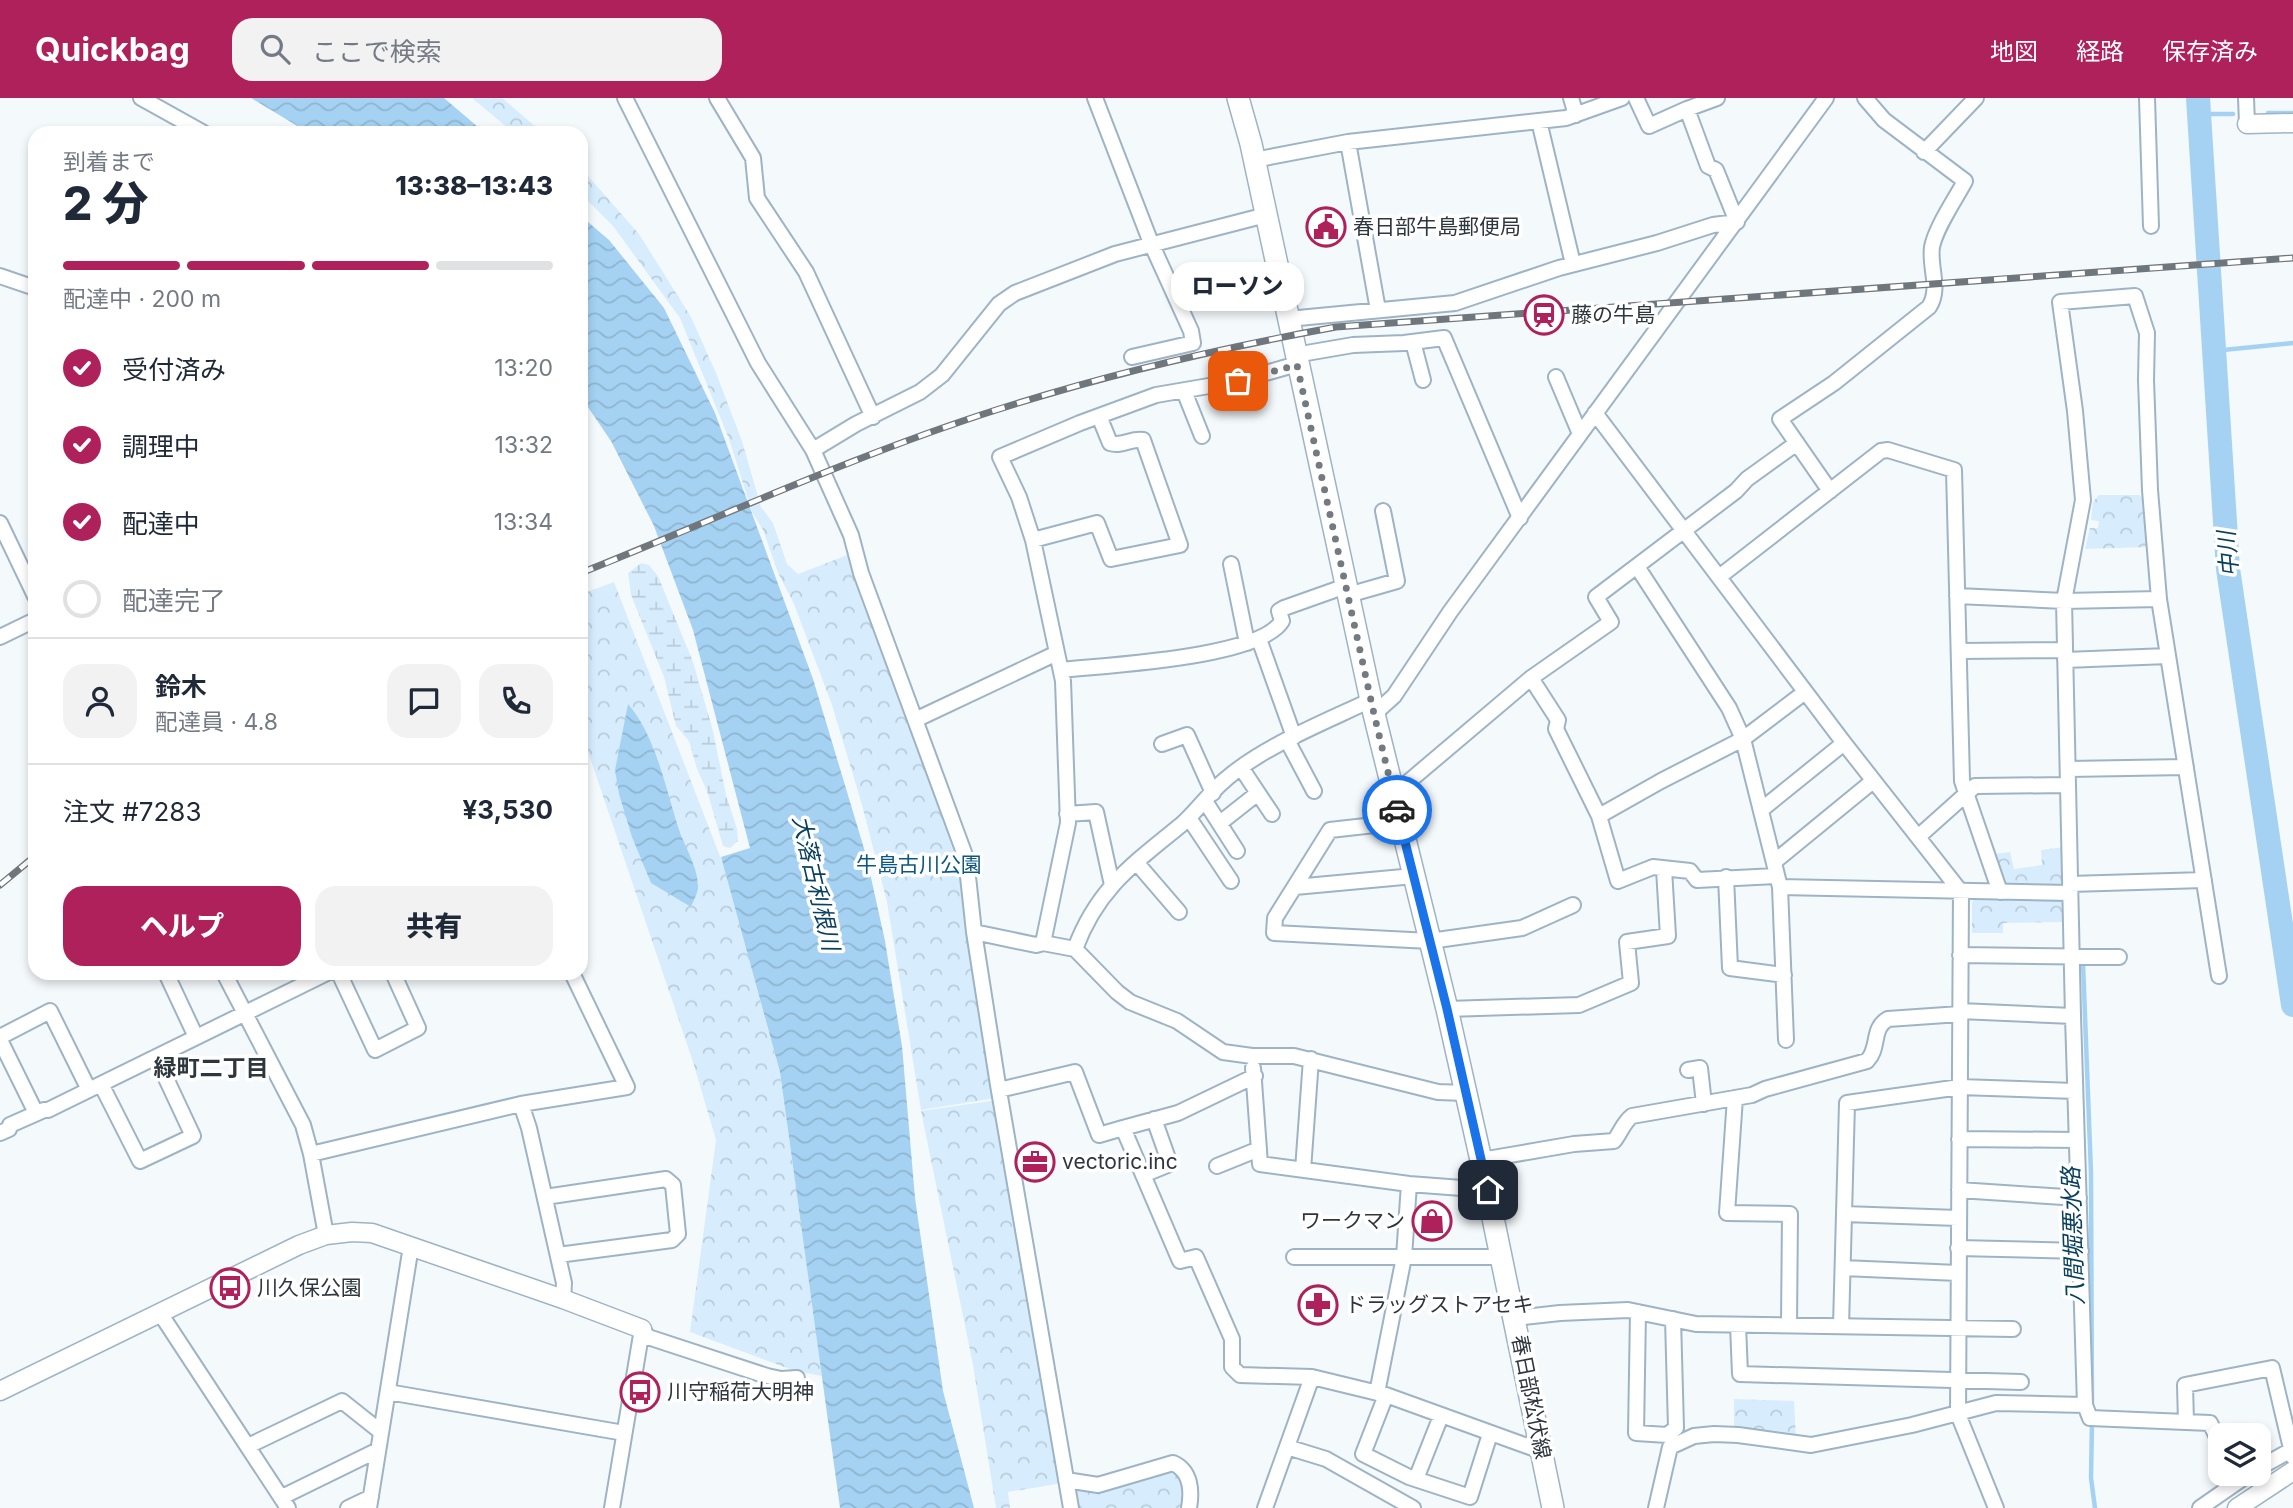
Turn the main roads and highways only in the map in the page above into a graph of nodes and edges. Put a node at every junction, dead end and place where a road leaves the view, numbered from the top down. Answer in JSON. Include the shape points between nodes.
{"nodes":[{"id":1,"x":1238,"y":98,"type":"edge"},
{"id":2,"x":1553,"y":1508,"type":"edge"}],
"edges":[{"from":1,"to":2,"type":"main road","name":"春日部松伏線","via":[[1372,707],[1488,1190]]}]}
